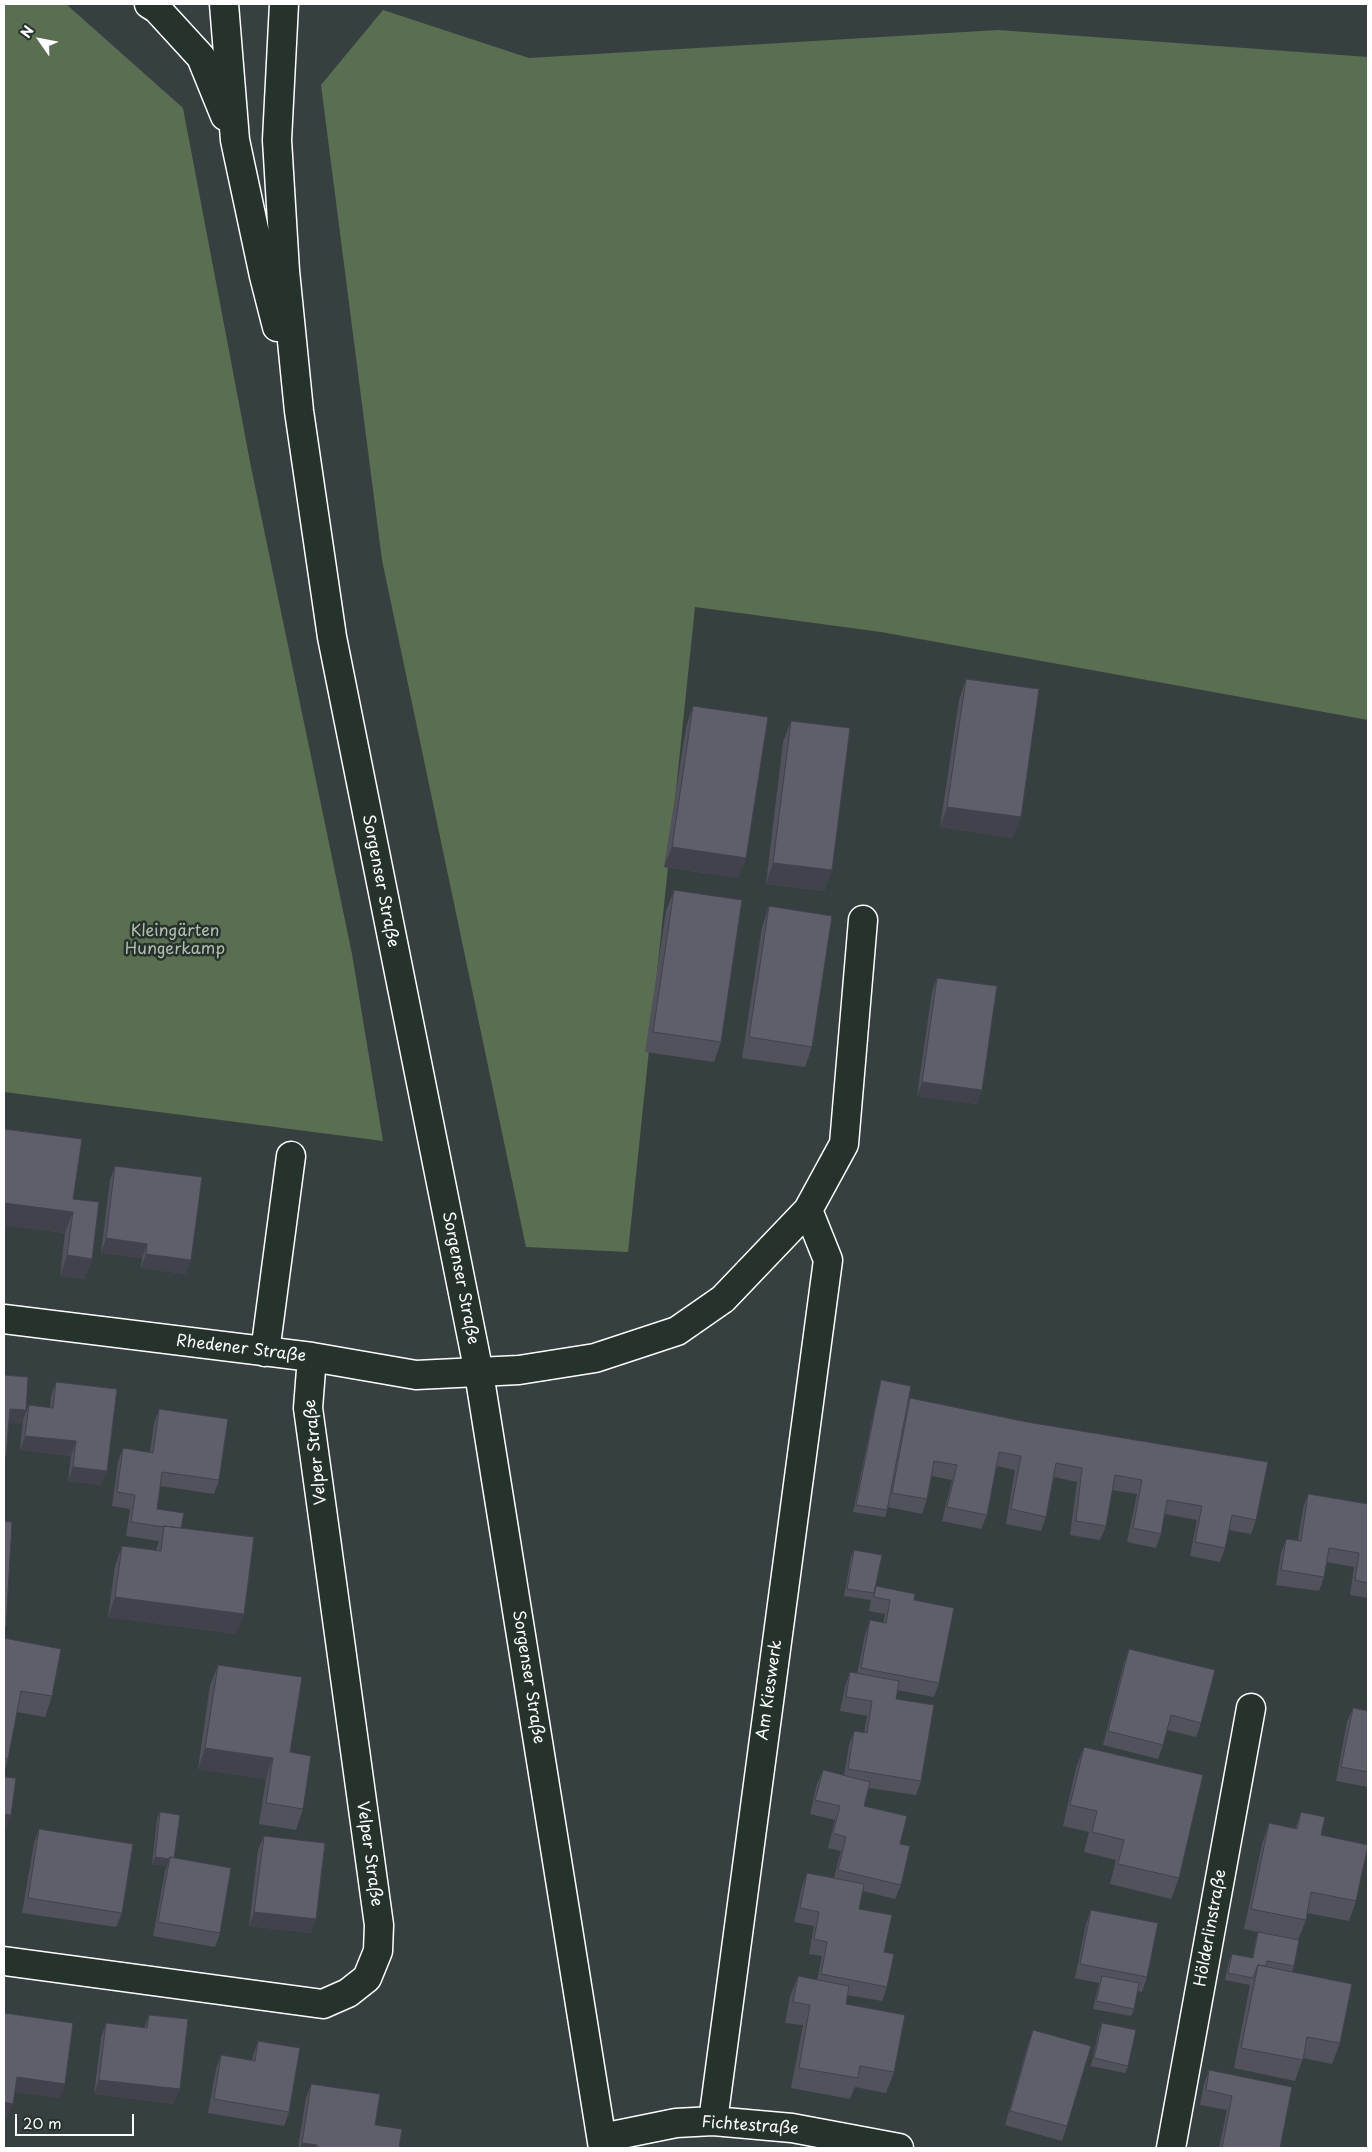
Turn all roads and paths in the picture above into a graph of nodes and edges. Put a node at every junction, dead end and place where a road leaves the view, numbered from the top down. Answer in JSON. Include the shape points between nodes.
{"nodes":[{"id":1,"x":149,"y":4,"type":"edge"},
{"id":2,"x":224,"y":4,"type":"edge"},
{"id":3,"x":284,"y":4,"type":"edge"},
{"id":4,"x":236,"y":140,"type":"junction"},
{"id":5,"x":299,"y":411,"type":"junction"},
{"id":6,"x":863,"y":920,"type":"dead end"},
{"id":7,"x":291,"y":1156,"type":"dead end"},
{"id":8,"x":808,"y":1210,"type":"junction"},
{"id":9,"x":4,"y":1319,"type":"edge"},
{"id":10,"x":266,"y":1352,"type":"junction"},
{"id":11,"x":312,"y":1357,"type":"junction"},
{"id":12,"x":479,"y":1373,"type":"junction"},
{"id":13,"x":1251,"y":1708,"type":"dead end"},
{"id":14,"x":4,"y":1961,"type":"edge"},
{"id":15,"x":713,"y":2121,"type":"junction"},
{"id":16,"x":602,"y":2143,"type":"edge"},
{"id":17,"x":899,"y":2148,"type":"edge"},
{"id":18,"x":1171,"y":2148,"type":"edge"}],
"edges":[{"from":1,"to":4,"type":"street","via":[[200,57]]},
{"from":2,"to":4,"type":"street"},
{"from":3,"to":5,"type":"street","via":[[277,140],[285,272]]},
{"from":4,"to":5,"type":"street","via":[[264,276]]},
{"from":5,"to":12,"type":"street","name":"Sorgenser Straße","via":[[332,637]]},
{"from":6,"to":8,"type":"street","name":"Rhedener Straße","via":[[844,1144]]},
{"from":7,"to":10,"type":"street"},
{"from":8,"to":12,"type":"street","name":"Rhedener Straße","via":[[723,1299],[677,1331],[594,1358]]},
{"from":8,"to":15,"type":"street","name":"Am Kieswerk","via":[[828,1260]]},
{"from":9,"to":10,"type":"street","name":"Rhedener Straße"},
{"from":10,"to":11,"type":"street","name":"Rhedener Straße"},
{"from":11,"to":12,"type":"street","name":"Rhedener Straße","via":[[416,1375]]},
{"from":11,"to":14,"type":"street","name":"Velper Straße","via":[[308,1408],[379,1924],[378,1951],[367,1978],[348,1993],[323,2004]]},
{"from":12,"to":16,"type":"street","name":"Sorgenser Straße"},
{"from":13,"to":18,"type":"street","name":"Hölderlinstraße"},
{"from":15,"to":16,"type":"street","name":"Fichtestraße","via":[[676,2123]]},
{"from":15,"to":17,"type":"street","name":"Fichtestraße","via":[[792,2128]]}]}
